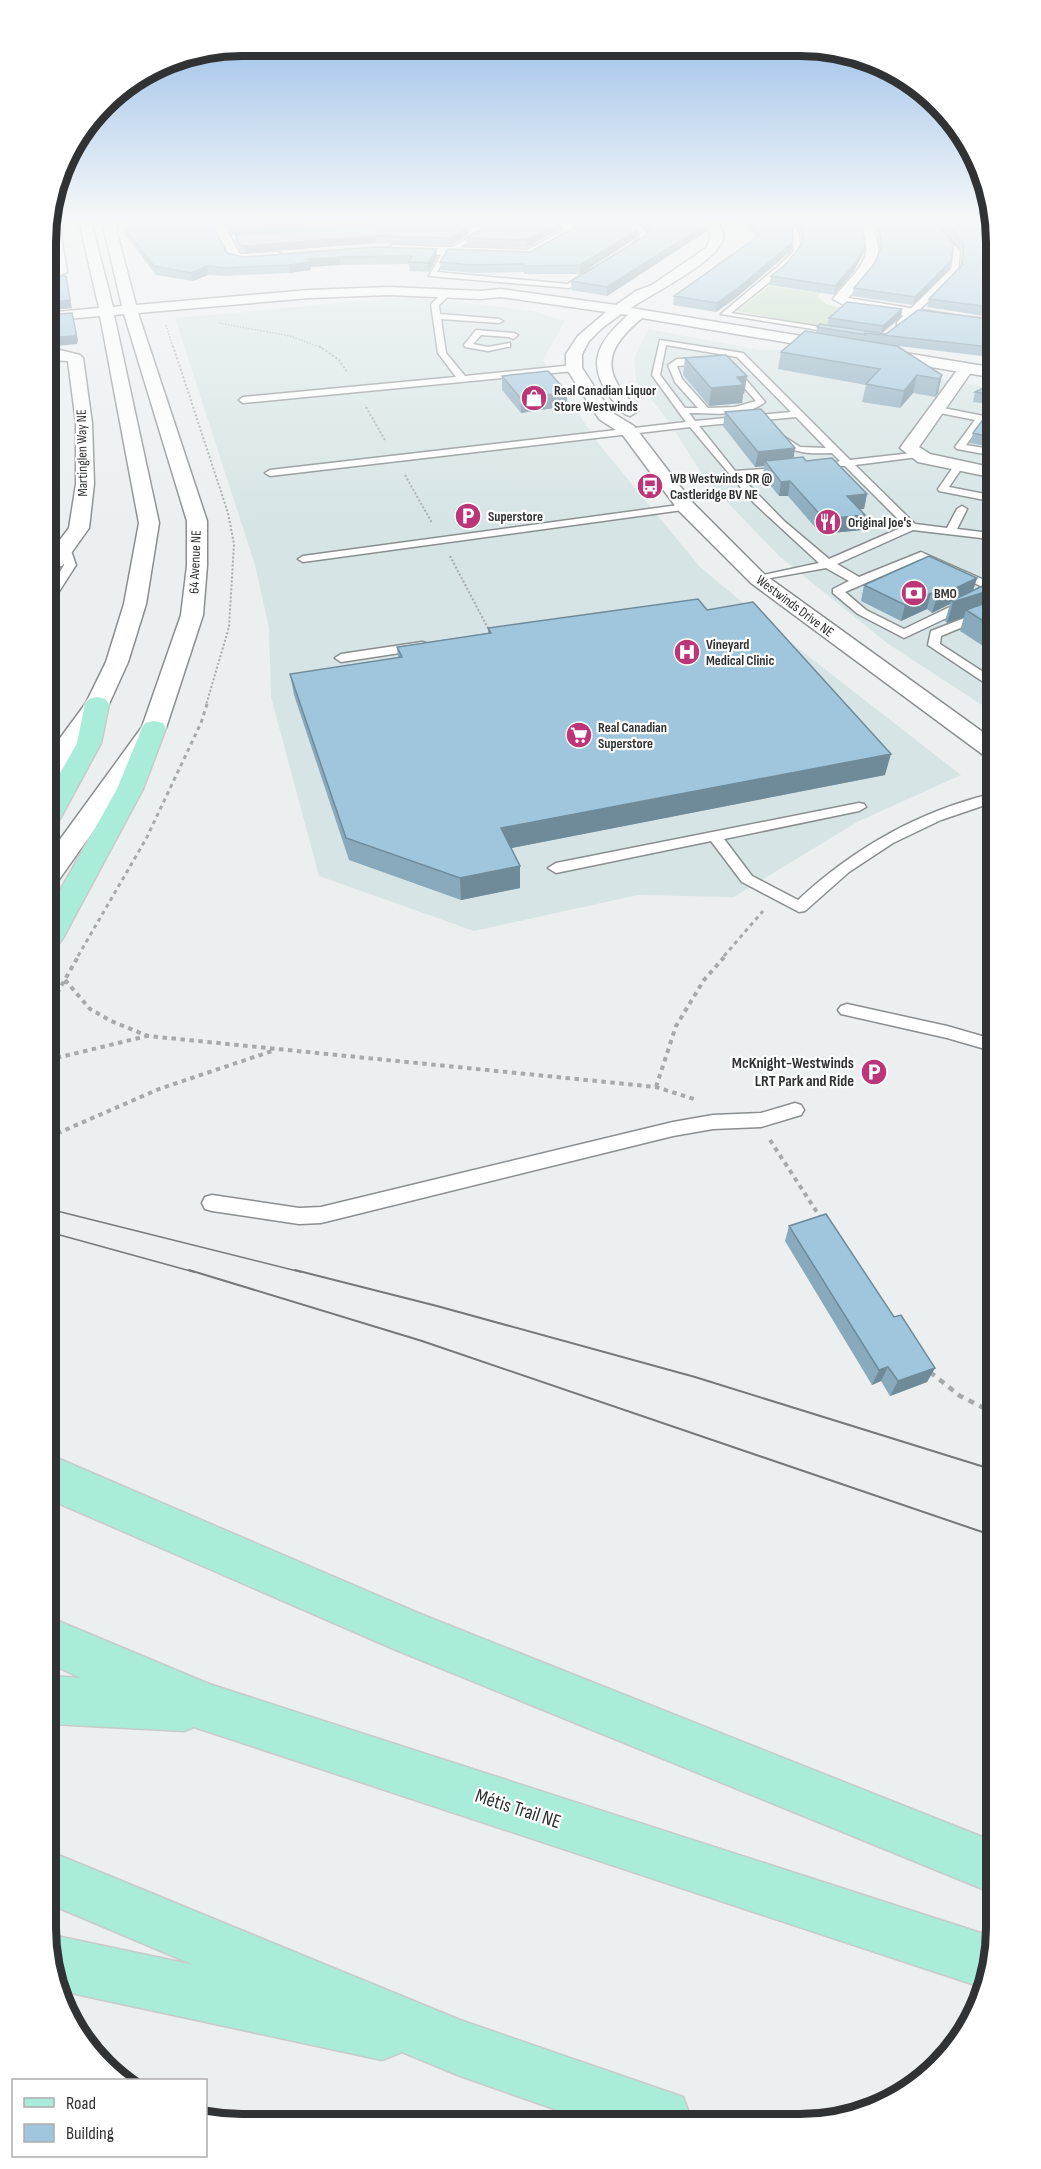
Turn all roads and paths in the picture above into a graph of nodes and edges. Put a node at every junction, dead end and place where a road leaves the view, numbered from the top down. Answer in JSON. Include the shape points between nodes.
{"nodes":[{"id":1,"x":109,"y":322,"type":"edge"},
{"id":2,"x":137,"y":322,"type":"edge"},
{"id":3,"x":148,"y":322,"type":"edge"},
{"id":4,"x":439,"y":322,"type":"edge"},
{"id":5,"x":508,"y":322,"type":"edge"},
{"id":6,"x":594,"y":322,"type":"edge"},
{"id":7,"x":601,"y":322,"type":"edge"},
{"id":8,"x":629,"y":322,"type":"edge"},
{"id":9,"x":694,"y":322,"type":"edge"},
{"id":10,"x":779,"y":322,"type":"edge"},
{"id":11,"x":903,"y":322,"type":"edge"},
{"id":12,"x":217,"y":323,"type":"dead end"},
{"id":13,"x":597,"y":325,"type":"junction"},
{"id":14,"x":891,"y":332,"type":"edge"},
{"id":15,"x":850,"y":333,"type":"edge"},
{"id":16,"x":498,"y":334,"type":"junction"},
{"id":17,"x":137,"y":336,"type":"junction"},
{"id":18,"x":513,"y":337,"type":"dead end"},
{"id":19,"x":507,"y":345,"type":"dead end"},
{"id":20,"x":490,"y":346,"type":"junction"},
{"id":21,"x":442,"y":351,"type":"junction"},
{"id":22,"x":452,"y":352,"type":"dead end"},
{"id":23,"x":463,"y":352,"type":"dead end"},
{"id":24,"x":56,"y":354,"type":"edge"},
{"id":25,"x":748,"y":362,"type":"junction"},
{"id":26,"x":728,"y":364,"type":"junction"},
{"id":27,"x":574,"y":368,"type":"junction"},
{"id":28,"x":685,"y":368,"type":"dead end"},
{"id":29,"x":966,"y":368,"type":"junction"},
{"id":30,"x":986,"y":371,"type":"edge"},
{"id":31,"x":461,"y":378,"type":"junction"},
{"id":32,"x":355,"y":389,"type":"junction"},
{"id":33,"x":243,"y":400,"type":"dead end"},
{"id":34,"x":705,"y":409,"type":"junction"},
{"id":35,"x":938,"y":410,"type":"junction"},
{"id":36,"x":683,"y":411,"type":"junction"},
{"id":37,"x":798,"y":414,"type":"junction"},
{"id":38,"x":762,"y":417,"type":"junction"},
{"id":39,"x":84,"y":423,"type":"junction"},
{"id":40,"x":693,"y":424,"type":"junction"},
{"id":41,"x":65,"y":425,"type":"dead end"},
{"id":42,"x":628,"y":430,"type":"junction"},
{"id":43,"x":834,"y":450,"type":"junction"},
{"id":44,"x":986,"y":451,"type":"edge"},
{"id":45,"x":918,"y":454,"type":"junction"},
{"id":46,"x":396,"y":458,"type":"junction"},
{"id":47,"x":847,"y":463,"type":"junction"},
{"id":48,"x":824,"y":465,"type":"edge"},
{"id":49,"x":959,"y":465,"type":"junction"},
{"id":50,"x":801,"y":467,"type":"edge"},
{"id":51,"x":986,"y":471,"type":"edge"},
{"id":52,"x":270,"y":473,"type":"dead end"},
{"id":53,"x":733,"y":474,"type":"junction"},
{"id":54,"x":986,"y":499,"type":"edge"},
{"id":55,"x":966,"y":501,"type":"junction"},
{"id":56,"x":686,"y":507,"type":"junction"},
{"id":57,"x":912,"y":527,"type":"junction"},
{"id":58,"x":950,"y":532,"type":"junction"},
{"id":59,"x":986,"y":536,"type":"edge"},
{"id":60,"x":441,"y":540,"type":"junction"},
{"id":61,"x":65,"y":548,"type":"junction"},
{"id":62,"x":303,"y":559,"type":"dead end"},
{"id":63,"x":56,"y":561,"type":"edge"},
{"id":64,"x":828,"y":564,"type":"junction"},
{"id":65,"x":758,"y":579,"type":"junction"},
{"id":66,"x":858,"y":581,"type":"junction"},
{"id":67,"x":986,"y":585,"type":"edge"},
{"id":68,"x":56,"y":588,"type":"edge"},
{"id":69,"x":986,"y":595,"type":"edge"},
{"id":70,"x":986,"y":614,"type":"edge"},
{"id":71,"x":492,"y":635,"type":"joint"},
{"id":72,"x":341,"y":658,"type":"dead end"},
{"id":73,"x":986,"y":679,"type":"edge"},
{"id":74,"x":97,"y":704,"type":"junction"},
{"id":75,"x":154,"y":728,"type":"junction"},
{"id":76,"x":986,"y":745,"type":"edge"},
{"id":77,"x":56,"y":761,"type":"edge"},
{"id":78,"x":986,"y":800,"type":"edge"},
{"id":79,"x":56,"y":803,"type":"edge"},
{"id":80,"x":858,"y":807,"type":"dead end"},
{"id":81,"x":714,"y":836,"type":"junction"},
{"id":82,"x":56,"y":864,"type":"edge"},
{"id":83,"x":555,"y":868,"type":"dead end"},
{"id":84,"x":56,"y":923,"type":"edge"},
{"id":85,"x":65,"y":980,"type":"dead end"},
{"id":86,"x":847,"y":1010,"type":"dead end"},
{"id":87,"x":148,"y":1036,"type":"junction"},
{"id":88,"x":986,"y":1043,"type":"edge"},
{"id":89,"x":279,"y":1049,"type":"junction"},
{"id":90,"x":56,"y":1058,"type":"edge"},
{"id":91,"x":698,"y":1100,"type":"dead end"},
{"id":92,"x":795,"y":1110,"type":"dead end"},
{"id":93,"x":761,"y":1120,"type":"junction"},
{"id":94,"x":56,"y":1134,"type":"edge"},
{"id":95,"x":212,"y":1203,"type":"dead end"},
{"id":96,"x":826,"y":1226,"type":"edge"},
{"id":97,"x":926,"y":1368,"type":"edge"},
{"id":98,"x":985,"y":1410,"type":"edge"},
{"id":99,"x":56,"y":1479,"type":"edge"},
{"id":100,"x":56,"y":1643,"type":"edge"},
{"id":101,"x":56,"y":1700,"type":"edge"},
{"id":102,"x":207,"y":1708,"type":"junction"},
{"id":103,"x":985,"y":1864,"type":"edge"},
{"id":104,"x":56,"y":1880,"type":"edge"},
{"id":105,"x":982,"y":1961,"type":"edge"},
{"id":106,"x":59,"y":1964,"type":"edge"},
{"id":107,"x":460,"y":2048,"type":"junction"},
{"id":108,"x":650,"y":2114,"type":"edge"}],
"edges":[{"from":1,"to":74,"type":"street","via":[[149,523],[135,604],[117,662]]},
{"from":2,"to":17,"type":"street","name":"64 Avenue NE"},
{"from":3,"to":17,"type":"street"},
{"from":4,"to":21,"type":"lane"},
{"from":5,"to":16,"type":"lane"},
{"from":6,"to":13,"type":"street"},
{"from":7,"to":13,"type":"street"},
{"from":8,"to":42,"type":"street","name":"Westwinds Drive NE","via":[[606,350],[603,365],[606,379],[631,413]]},
{"from":9,"to":29,"type":"street"},
{"from":10,"to":15,"type":"lane"},
{"from":11,"to":14,"type":"lane"},
{"from":12,"to":32,"type":"path","via":[[297,336],[342,360]]},
{"from":13,"to":27,"type":"street","via":[[574,354]]},
{"from":16,"to":18,"type":"lane"},
{"from":16,"to":20,"type":"lane","via":[[479,332],[468,345]]},
{"from":17,"to":75,"type":"street","name":"64 Avenue NE","via":[[197,521],[192,615]]},
{"from":19,"to":20,"type":"lane"},
{"from":20,"to":23,"type":"lane","via":[[484,354]]},
{"from":21,"to":22,"type":"lane"},
{"from":21,"to":31,"type":"lane"},
{"from":24,"to":39,"type":"street","name":"Martinglen Way NE","via":[[75,358]]},
{"from":25,"to":26,"type":"lane"},
{"from":25,"to":36,"type":"lane","via":[[740,355],[663,342],[656,375]]},
{"from":25,"to":37,"type":"lane"},
{"from":26,"to":28,"type":"lane"},
{"from":26,"to":34,"type":"lane","via":[[761,402],[744,409]]},
{"from":26,"to":34,"type":"lane","via":[[711,359],[672,365],[678,380]]},
{"from":27,"to":31,"type":"lane"},
{"from":27,"to":42,"type":"street","name":"Westwinds Drive NE","via":[[605,415]]},
{"from":29,"to":30,"type":"street"},
{"from":29,"to":35,"type":"street"},
{"from":31,"to":32,"type":"lane"},
{"from":32,"to":33,"type":"lane"},
{"from":32,"to":46,"type":"path"},
{"from":34,"to":36,"type":"lane"},
{"from":35,"to":44,"type":"lane","via":[[981,418],[960,447]]},
{"from":35,"to":45,"type":"street","via":[[909,448]]},
{"from":36,"to":40,"type":"lane"},
{"from":37,"to":38,"type":"lane"},
{"from":37,"to":43,"type":"lane"},
{"from":38,"to":40,"type":"lane"},
{"from":38,"to":43,"type":"lane","via":[[793,449]]},
{"from":39,"to":41,"type":"street"},
{"from":39,"to":61,"type":"street","name":"Martinglen Way NE","via":[[86,484],[79,528]]},
{"from":40,"to":42,"type":"lane"},
{"from":40,"to":53,"type":"lane"},
{"from":42,"to":46,"type":"lane"},
{"from":42,"to":56,"type":"street","name":"Westwinds Drive NE"},
{"from":43,"to":47,"type":"lane"},
{"from":45,"to":47,"type":"lane"},
{"from":45,"to":49,"type":"street"},
{"from":46,"to":52,"type":"lane"},
{"from":46,"to":60,"type":"path"},
{"from":47,"to":48,"type":"lane"},
{"from":47,"to":57,"type":"lane"},
{"from":49,"to":51,"type":"street"},
{"from":49,"to":55,"type":"lane","via":[[943,489]]},
{"from":50,"to":53,"type":"lane"},
{"from":53,"to":64,"type":"lane","via":[[786,530]]},
{"from":54,"to":55,"type":"lane"},
{"from":55,"to":58,"type":"lane"},
{"from":56,"to":60,"type":"lane"},
{"from":56,"to":65,"type":"street","name":"Westwinds Drive NE"},
{"from":57,"to":58,"type":"lane"},
{"from":57,"to":64,"type":"lane"},
{"from":58,"to":59,"type":"lane"},
{"from":60,"to":62,"type":"lane"},
{"from":60,"to":71,"type":"path"},
{"from":61,"to":63,"type":"street","name":"Martinglen Way NE"},
{"from":61,"to":68,"type":"lane","via":[[70,565]]},
{"from":64,"to":65,"type":"lane"},
{"from":64,"to":66,"type":"lane"},
{"from":65,"to":76,"type":"street","name":"Westwinds Drive NE"},
{"from":66,"to":67,"type":"lane","via":[[921,555]]},
{"from":66,"to":69,"type":"lane","via":[[837,591],[862,612],[904,634]]},
{"from":70,"to":73,"type":"lane","via":[[935,634],[934,645]]},
{"from":71,"to":72,"type":"lane"},
{"from":74,"to":77,"type":"street"},
{"from":74,"to":79,"type":"main road","via":[[89,743]]},
{"from":75,"to":82,"type":"street","name":"64 Avenue NE"},
{"from":75,"to":84,"type":"main road","via":[[130,789]]},
{"from":78,"to":81,"type":"lane","via":[[911,826],[880,842],[827,880],[799,907],[747,879]]},
{"from":80,"to":81,"type":"lane"},
{"from":81,"to":83,"type":"lane"},
{"from":85,"to":87,"type":"path","via":[[90,1009]]},
{"from":86,"to":88,"type":"lane"},
{"from":87,"to":89,"type":"path"},
{"from":87,"to":90,"type":"path"},
{"from":89,"to":91,"type":"path","via":[[656,1087]]},
{"from":89,"to":94,"type":"path","via":[[159,1089]]},
{"from":92,"to":93,"type":"lane"},
{"from":93,"to":95,"type":"lane","via":[[673,1129],[321,1215],[299,1216]]},
{"from":93,"to":96,"type":"path"},
{"from":97,"to":98,"type":"path","via":[[951,1391]]},
{"from":99,"to":103,"type":"main road","via":[[412,1634]]},
{"from":100,"to":102,"type":"main road","name":"Métis Trail NE"},
{"from":101,"to":102,"type":"main road"},
{"from":102,"to":105,"type":"main road","name":"Métis Trail NE"},
{"from":104,"to":107,"type":"main road"},
{"from":106,"to":107,"type":"main road"},
{"from":107,"to":108,"type":"main road"}]}
